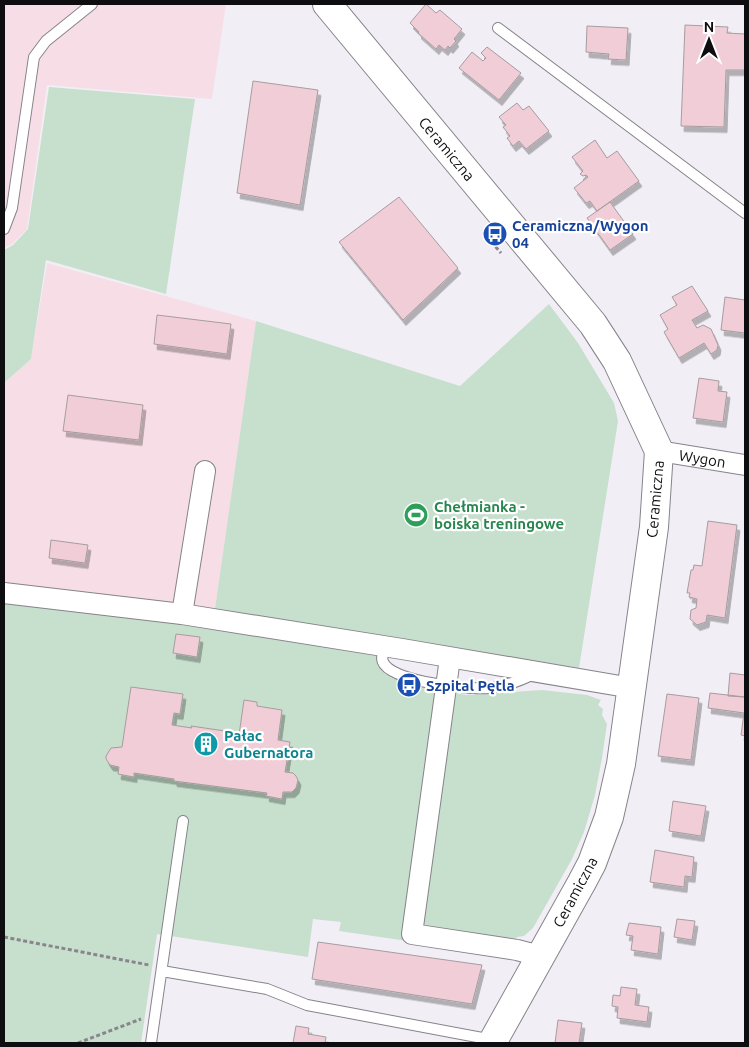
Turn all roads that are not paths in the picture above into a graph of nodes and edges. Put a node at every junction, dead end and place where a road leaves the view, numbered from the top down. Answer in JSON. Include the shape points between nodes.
{"nodes":[{"id":1,"x":92,"y":4,"type":"edge"},
{"id":2,"x":327,"y":4,"type":"edge"},
{"id":3,"x":498,"y":28,"type":"dead end"},
{"id":4,"x":745,"y":213,"type":"edge"},
{"id":5,"x":4,"y":229,"type":"edge"},
{"id":6,"x":659,"y":451,"type":"junction"},
{"id":7,"x":745,"y":465,"type":"edge"},
{"id":8,"x":205,"y":470,"type":"dead end"},
{"id":9,"x":4,"y":593,"type":"edge"},
{"id":10,"x":182,"y":614,"type":"junction"},
{"id":11,"x":402,"y":649,"type":"junction"},
{"id":12,"x":450,"y":658,"type":"junction"},
{"id":13,"x":536,"y":672,"type":"junction"},
{"id":14,"x":446,"y":685,"type":"junction"},
{"id":15,"x":632,"y":688,"type":"junction"},
{"id":16,"x":183,"y":821,"type":"dead end"},
{"id":17,"x":540,"y":956,"type":"junction"},
{"id":18,"x":162,"y":969,"type":"junction"},
{"id":19,"x":493,"y":1042,"type":"edge"},
{"id":20,"x":151,"y":1043,"type":"edge"}],
"edges":[{"from":1,"to":5,"type":"lane","via":[[46,41],[34,57],[12,208]]},
{"from":2,"to":6,"type":"street","name":"Ceramiczna","via":[[593,324],[617,361]]},
{"from":3,"to":4,"type":"lane"},
{"from":6,"to":7,"type":"street","name":"Wygon"},
{"from":6,"to":15,"type":"street","name":"Ceramiczna","via":[[654,528]]},
{"from":8,"to":10,"type":"street"},
{"from":9,"to":10,"type":"street"},
{"from":10,"to":11,"type":"street"},
{"from":11,"to":12,"type":"street"},
{"from":11,"to":14,"type":"lane","via":[[387,651],[381,659],[383,664],[398,674]]},
{"from":12,"to":13,"type":"street"},
{"from":12,"to":14,"type":"street"},
{"from":13,"to":14,"type":"lane","via":[[516,682],[486,688]]},
{"from":13,"to":15,"type":"street"},
{"from":14,"to":17,"type":"street","via":[[412,934]]},
{"from":15,"to":17,"type":"street","name":"Ceramiczna","via":[[621,764],[609,817],[592,863]]},
{"from":16,"to":18,"type":"lane"},
{"from":17,"to":19,"type":"street","name":"Ceramiczna"},
{"from":18,"to":19,"type":"lane","via":[[266,989],[307,1005]]},
{"from":18,"to":20,"type":"lane"}]}
